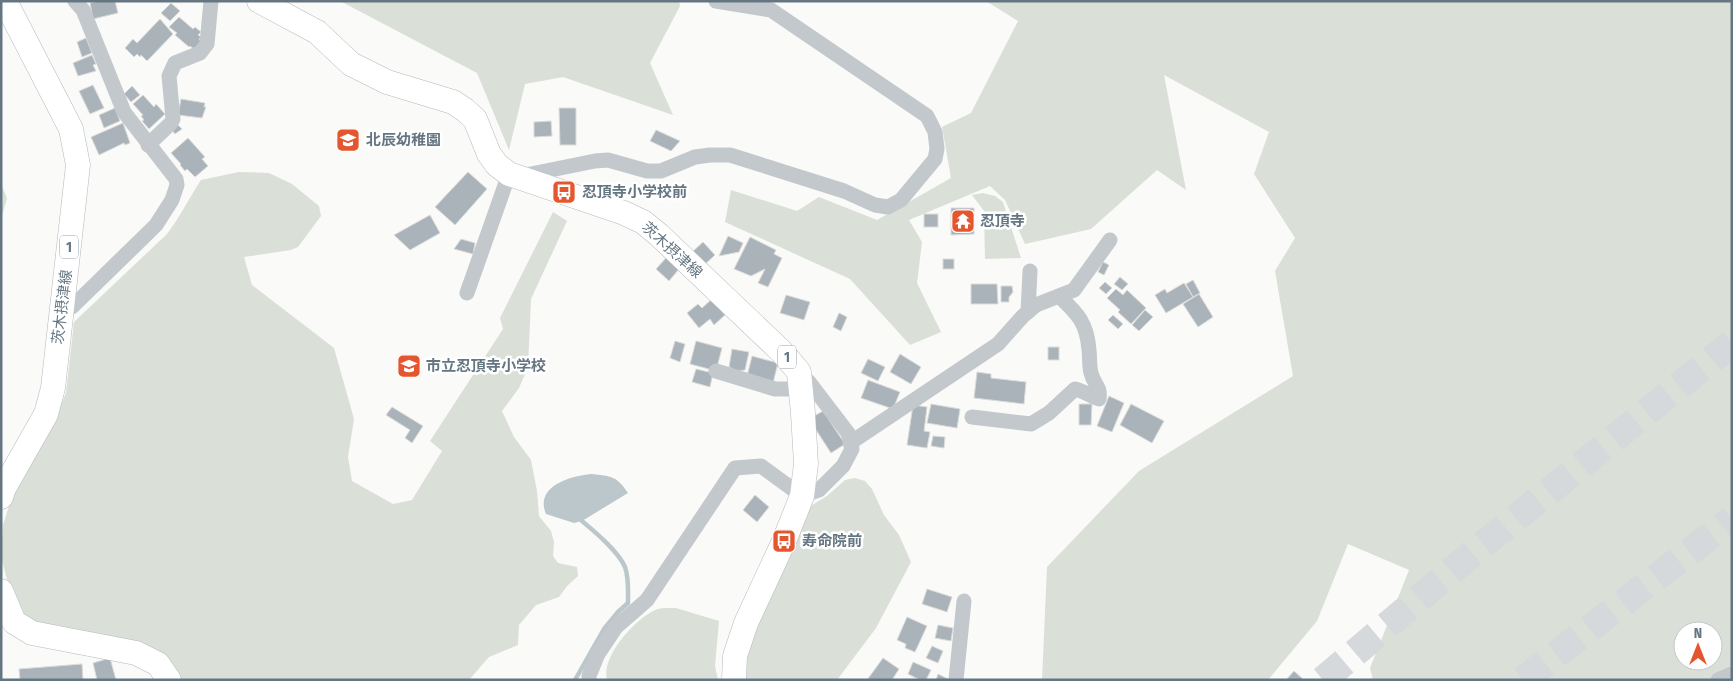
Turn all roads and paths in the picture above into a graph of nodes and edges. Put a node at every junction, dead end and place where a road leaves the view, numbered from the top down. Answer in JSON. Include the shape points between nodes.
{"nodes":[{"id":1,"x":5,"y":1,"type":"edge"},
{"id":2,"x":75,"y":1,"type":"edge"},
{"id":3,"x":211,"y":1,"type":"edge"},
{"id":4,"x":259,"y":1,"type":"edge"},
{"id":5,"x":716,"y":1,"type":"edge"},
{"id":6,"x":148,"y":145,"type":"junction"},
{"id":7,"x":514,"y":175,"type":"junction"},
{"id":8,"x":1110,"y":240,"type":"dead end"},
{"id":9,"x":1030,"y":271,"type":"dead end"},
{"id":10,"x":466,"y":293,"type":"dead end"},
{"id":11,"x":1059,"y":296,"type":"junction"},
{"id":12,"x":62,"y":308,"type":"junction"},
{"id":13,"x":1028,"y":312,"type":"junction"},
{"id":14,"x":716,"y":371,"type":"dead end"},
{"id":15,"x":800,"y":380,"type":"junction"},
{"id":16,"x":972,"y":417,"type":"dead end"},
{"id":17,"x":850,"y":443,"type":"junction"},
{"id":18,"x":802,"y":496,"type":"junction"},
{"id":19,"x":1,"y":497,"type":"edge"},
{"id":20,"x":1,"y":591,"type":"edge"},
{"id":21,"x":964,"y":601,"type":"dead end"},
{"id":22,"x":1732,"y":674,"type":"edge"},
{"id":23,"x":169,"y":680,"type":"edge"},
{"id":24,"x":589,"y":680,"type":"edge"},
{"id":25,"x":734,"y":680,"type":"edge"},
{"id":26,"x":956,"y":680,"type":"edge"},
{"id":27,"x":1718,"y":680,"type":"edge"}],
"edges":[{"from":1,"to":12,"type":"main road","name":"茨木摂津線","number":"1","via":[[71,129],[78,165]]},
{"from":2,"to":6,"type":"street","via":[[83,10],[124,112]]},
{"from":3,"to":6,"type":"street","via":[[207,44],[200,54],[175,63],[170,76],[173,119]]},
{"from":4,"to":7,"type":"main road","name":"茨木摂津線","number":"1","via":[[317,32],[351,64],[386,82],[453,102],[465,110],[475,118],[497,165]]},
{"from":5,"to":7,"type":"street","via":[[772,10],[927,116],[935,132],[935,160],[901,200],[888,207],[875,205],[844,191],[730,156],[695,157],[661,171],[647,171],[602,160]]},
{"from":6,"to":12,"type":"street","via":[[176,179],[172,200],[156,224],[72,307]]},
{"from":7,"to":10,"type":"street"},
{"from":7,"to":15,"type":"main road","name":"茨木摂津線","number":"1","via":[[643,222],[782,352]]},
{"from":8,"to":11,"type":"street","via":[[1074,290]]},
{"from":9,"to":13,"type":"street"},
{"from":11,"to":13,"type":"street","via":[[1036,305]]},
{"from":11,"to":16,"type":"street","via":[[1085,326],[1090,372],[1100,391],[1099,399],[1075,389],[1050,413],[1031,424]]},
{"from":12,"to":19,"type":"main road","name":"茨木摂津線","number":"1","via":[[53,388],[46,414]]},
{"from":13,"to":17,"type":"street","via":[[998,344]]},
{"from":14,"to":15,"type":"street","via":[[775,389]]},
{"from":15,"to":17,"type":"street","via":[[809,382],[848,433]]},
{"from":15,"to":18,"type":"main road","number":"1","via":[[806,464]]},
{"from":17,"to":18,"type":"street","via":[[852,449],[843,466],[818,490]]},
{"from":18,"to":24,"type":"street","via":[[761,466],[735,468],[647,600],[616,627],[598,654]]},
{"from":18,"to":25,"type":"main road","number":"1","via":[[746,623],[735,656]]},
{"from":20,"to":23,"type":"main road","via":[[14,622],[32,633],[136,653],[158,664]]},
{"from":21,"to":26,"type":"street"},
{"from":22,"to":27,"type":"street"}]}
